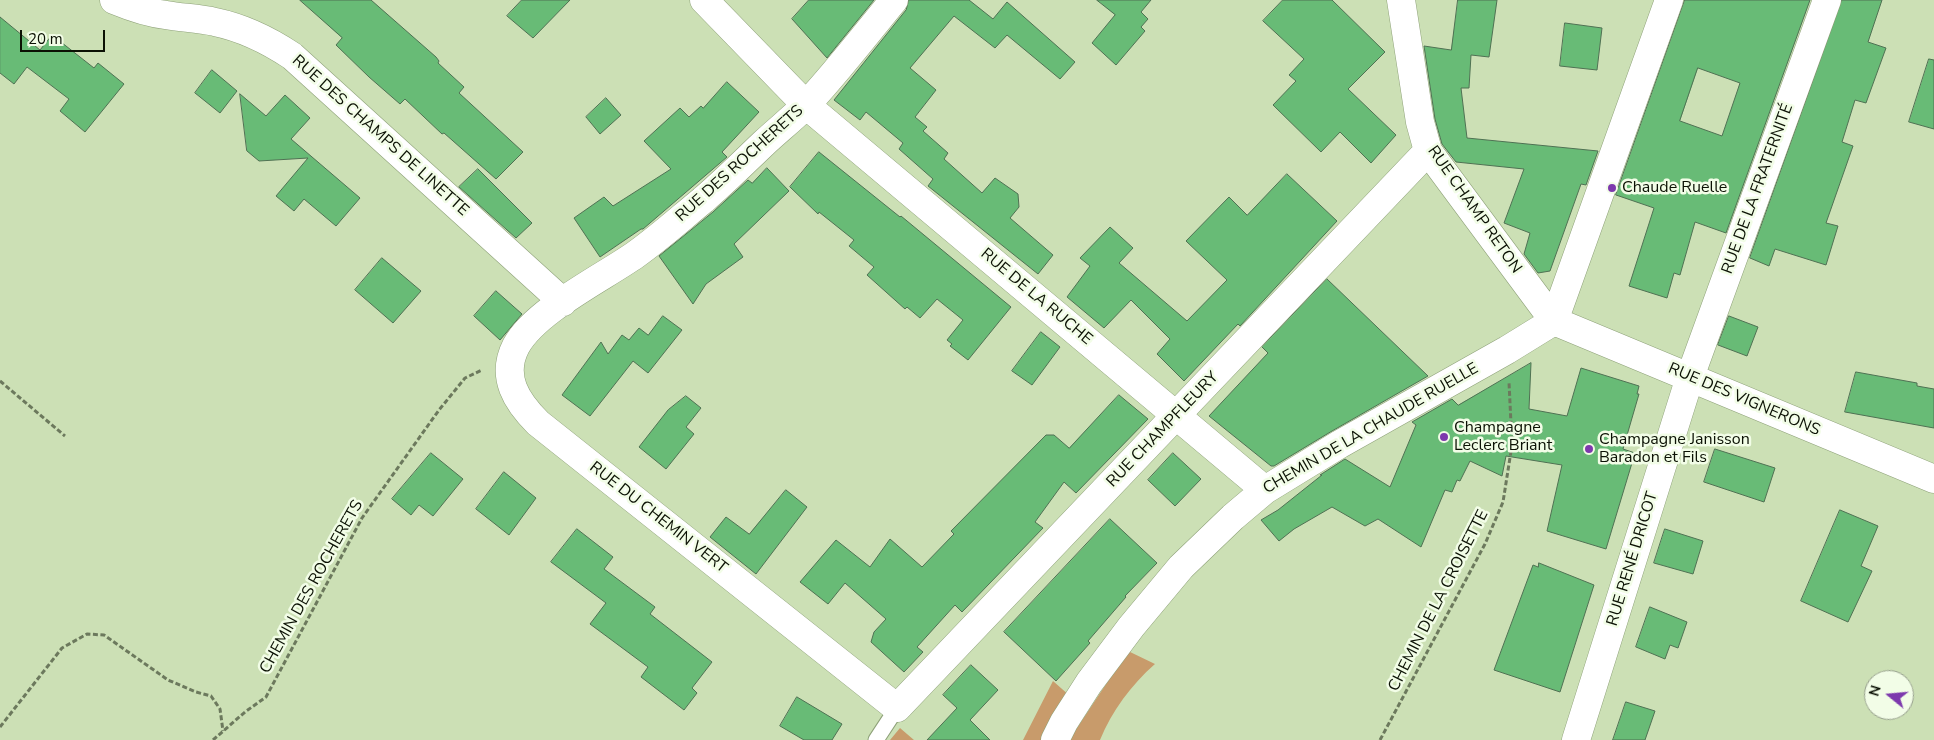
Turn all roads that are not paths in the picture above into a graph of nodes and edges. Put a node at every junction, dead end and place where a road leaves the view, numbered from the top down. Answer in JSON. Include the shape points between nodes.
{"nodes":[{"id":1,"x":114,"y":0,"type":"edge"},
{"id":2,"x":704,"y":0,"type":"edge"},
{"id":3,"x":894,"y":0,"type":"edge"},
{"id":4,"x":1401,"y":0,"type":"edge"},
{"id":5,"x":1669,"y":0,"type":"edge"},
{"id":6,"x":1827,"y":0,"type":"edge"},
{"id":7,"x":806,"y":105,"type":"junction"},
{"id":8,"x":1428,"y":151,"type":"junction"},
{"id":9,"x":563,"y":302,"type":"junction"},
{"id":10,"x":1554,"y":321,"type":"junction"},
{"id":11,"x":1690,"y":377,"type":"junction"},
{"id":12,"x":1177,"y":415,"type":"junction"},
{"id":13,"x":1934,"y":479,"type":"edge"},
{"id":14,"x":1265,"y":490,"type":"junction"},
{"id":15,"x":897,"y":708,"type":"junction"},
{"id":16,"x":876,"y":740,"type":"edge"},
{"id":17,"x":1055,"y":740,"type":"edge"},
{"id":18,"x":1576,"y":740,"type":"edge"}],
"edges":[{"from":1,"to":9,"type":"street","name":"RUE DES CHAMPS DE LINETTE","via":[[139,10],[235,27],[274,44],[292,56]]},
{"from":2,"to":7,"type":"street","name":"RUE DE LA RUCHE"},
{"from":3,"to":7,"type":"street","name":"RUE DES ROCHERETS"},
{"from":4,"to":8,"type":"street","name":"RUE CHAMP RETON","via":[[1420,122]]},
{"from":5,"to":10,"type":"street"},
{"from":6,"to":11,"type":"street","name":"RUE DE LA FRATERNITÉ"},
{"from":7,"to":9,"type":"street","name":"RUE DES ROCHERETS","via":[[703,199],[636,254]]},
{"from":7,"to":12,"type":"street","name":"RUE DE LA RUCHE"},
{"from":8,"to":10,"type":"street","name":"RUE CHAMP RETON"},
{"from":8,"to":12,"type":"street","name":"RUE CHAMPFLEURY"},
{"from":9,"to":15,"type":"street","name":"RUE DU CHEMIN VERT","via":[[522,336],[515,348],[511,362],[512,388],[517,400],[538,423]]},
{"from":10,"to":11,"type":"street","name":"RUE DES VIGNERONS"},
{"from":10,"to":14,"type":"street","name":"CHEMIN DE LA CHAUDE RUELLE"},
{"from":11,"to":13,"type":"street","name":"RUE DES VIGNERONS"},
{"from":11,"to":18,"type":"street","name":"RUE RENÉ DRICOT"},
{"from":12,"to":14,"type":"street","name":"RUE DE LA RUCHE"},
{"from":12,"to":15,"type":"street","name":"RUE CHAMPFLEURY"},
{"from":14,"to":17,"type":"street","name":"CHEMIN DE LA CHAUDE RUELLE","via":[[1180,567],[1089,683]]},
{"from":15,"to":16,"type":"lane"}]}
